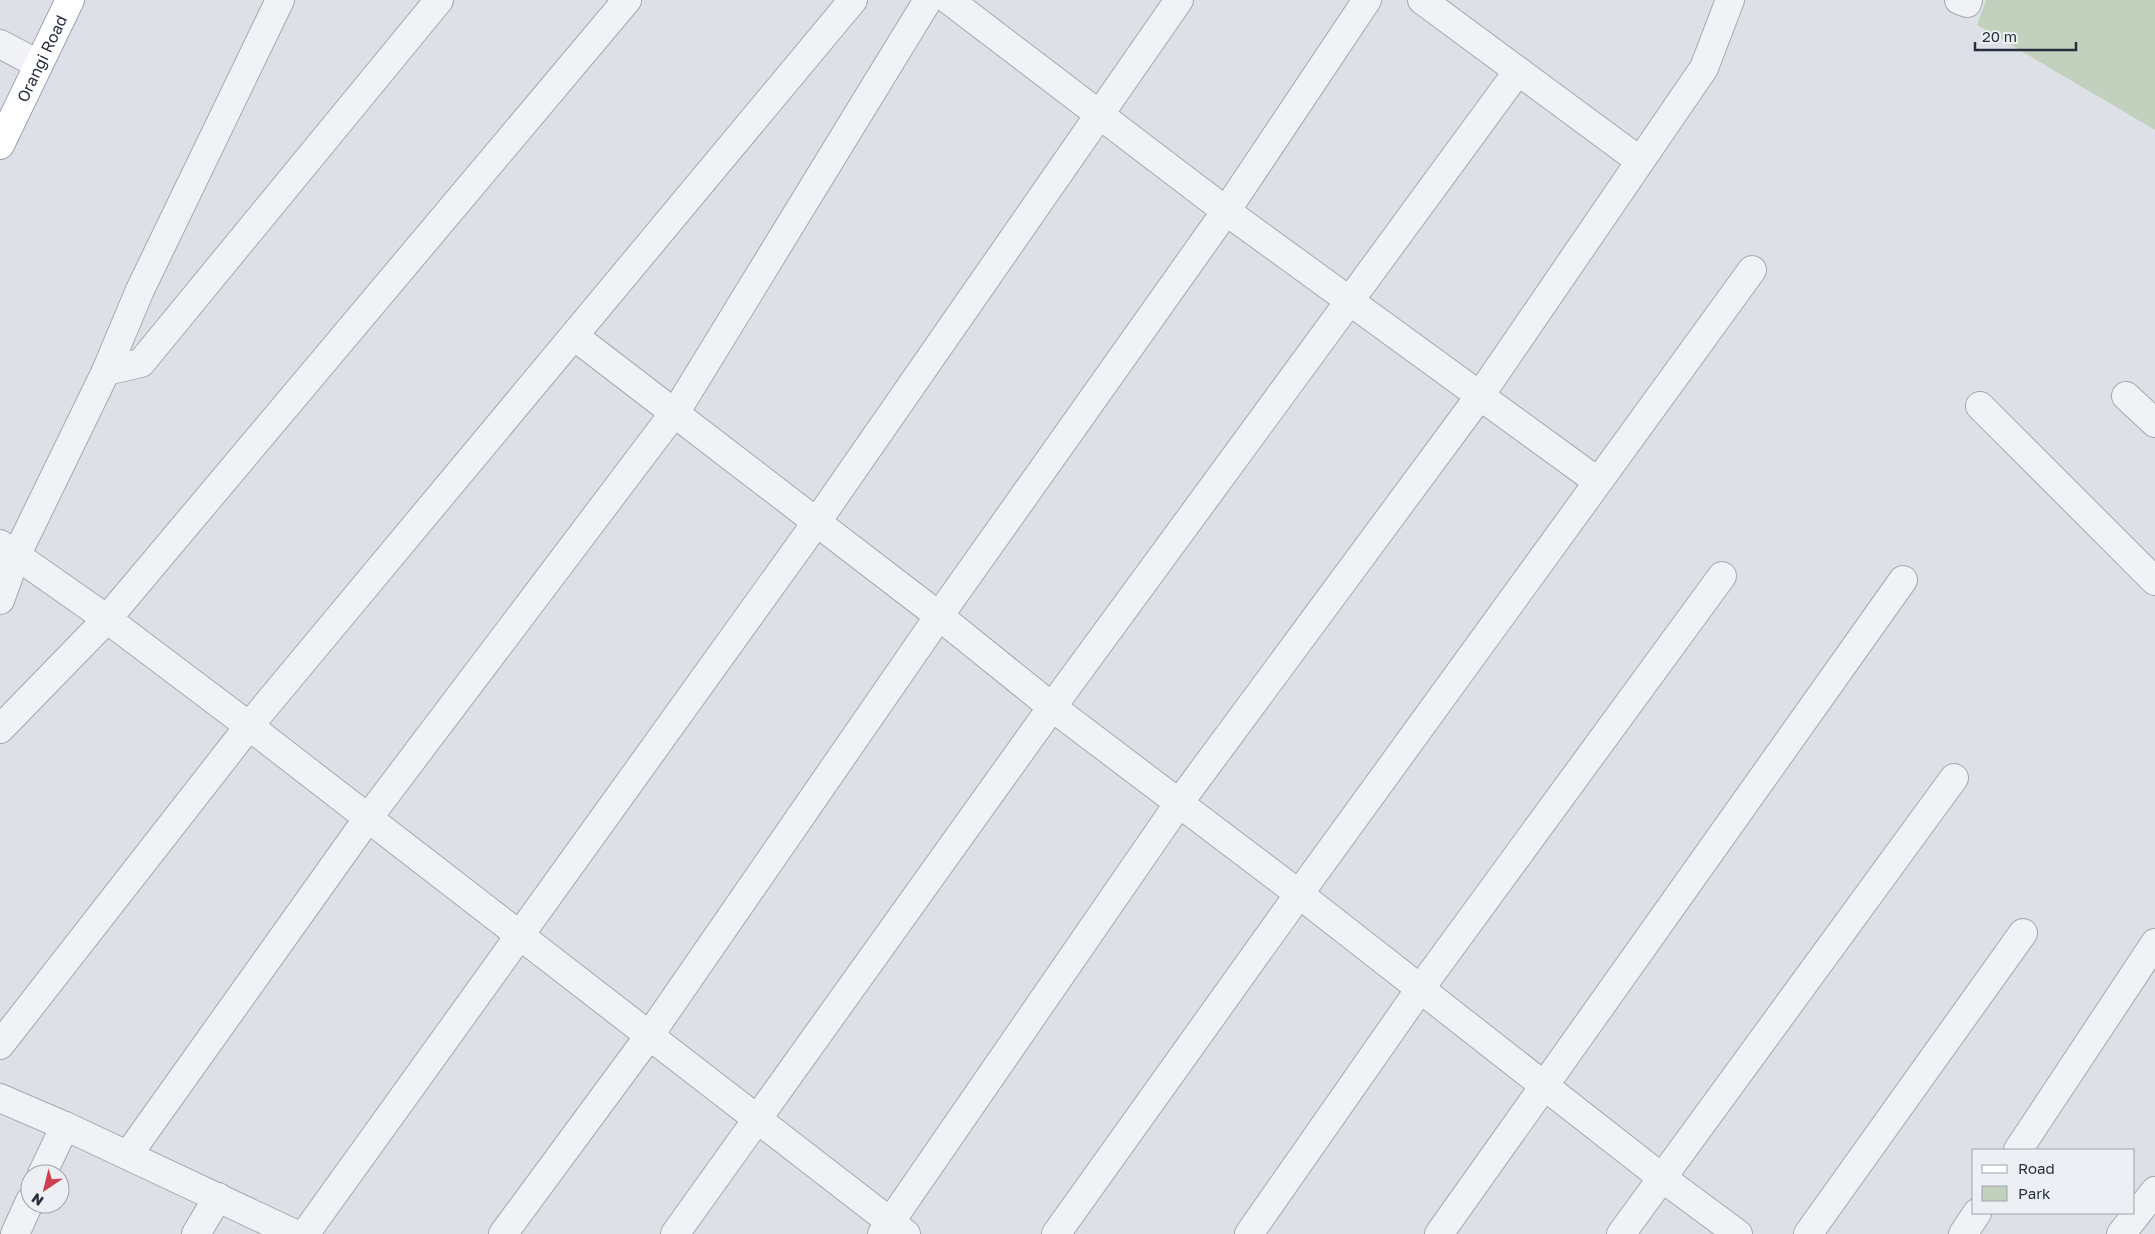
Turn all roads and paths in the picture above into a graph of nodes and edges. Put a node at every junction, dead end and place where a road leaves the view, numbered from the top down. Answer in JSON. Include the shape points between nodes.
{"nodes":[{"id":1,"x":70,"y":0,"type":"edge"},
{"id":2,"x":280,"y":0,"type":"edge"},
{"id":3,"x":439,"y":0,"type":"edge"},
{"id":4,"x":627,"y":0,"type":"edge"},
{"id":5,"x":853,"y":0,"type":"edge"},
{"id":6,"x":928,"y":0,"type":"edge"},
{"id":7,"x":949,"y":0,"type":"edge"},
{"id":8,"x":1179,"y":0,"type":"edge"},
{"id":9,"x":1367,"y":0,"type":"edge"},
{"id":10,"x":1422,"y":0,"type":"edge"},
{"id":11,"x":1730,"y":0,"type":"edge"},
{"id":12,"x":1959,"y":0,"type":"edge"},
{"id":13,"x":1968,"y":0,"type":"edge"},
{"id":14,"x":1453,"y":9,"type":"edge"},
{"id":15,"x":0,"y":44,"type":"edge"},
{"id":16,"x":38,"y":64,"type":"junction"},
{"id":17,"x":1518,"y":71,"type":"junction"},
{"id":18,"x":1099,"y":115,"type":"junction"},
{"id":19,"x":0,"y":145,"type":"edge"},
{"id":20,"x":1640,"y":161,"type":"junction"},
{"id":21,"x":1226,"y":211,"type":"junction"},
{"id":22,"x":1752,"y":270,"type":"dead end"},
{"id":23,"x":1351,"y":300,"type":"junction"},
{"id":24,"x":574,"y":336,"type":"junction"},
{"id":25,"x":106,"y":370,"type":"junction"},
{"id":26,"x":2126,"y":396,"type":"dead end"},
{"id":27,"x":1479,"y":397,"type":"junction"},
{"id":28,"x":1980,"y":406,"type":"dead end"},
{"id":29,"x":674,"y":413,"type":"junction"},
{"id":30,"x":2155,"y":422,"type":"edge"},
{"id":31,"x":1597,"y":482,"type":"junction"},
{"id":32,"x":816,"y":523,"type":"junction"},
{"id":33,"x":8,"y":550,"type":"edge"},
{"id":34,"x":1722,"y":576,"type":"dead end"},
{"id":35,"x":1903,"y":580,"type":"dead end"},
{"id":36,"x":2155,"y":581,"type":"edge"},
{"id":37,"x":0,"y":600,"type":"edge"},
{"id":38,"x":939,"y":616,"type":"junction"},
{"id":39,"x":107,"y":620,"type":"junction"},
{"id":40,"x":1052,"y":707,"type":"junction"},
{"id":41,"x":249,"y":726,"type":"junction"},
{"id":42,"x":0,"y":729,"type":"edge"},
{"id":43,"x":1954,"y":778,"type":"dead end"},
{"id":44,"x":1179,"y":803,"type":"junction"},
{"id":45,"x":368,"y":818,"type":"junction"},
{"id":46,"x":1299,"y":894,"type":"junction"},
{"id":47,"x":2023,"y":933,"type":"dead end"},
{"id":48,"x":521,"y":937,"type":"junction"},
{"id":49,"x":2155,"y":943,"type":"edge"},
{"id":50,"x":1420,"y":989,"type":"junction"},
{"id":51,"x":649,"y":1036,"type":"junction"},
{"id":52,"x":0,"y":1045,"type":"edge"},
{"id":53,"x":1543,"y":1084,"type":"junction"},
{"id":54,"x":0,"y":1098,"type":"edge"},
{"id":55,"x":758,"y":1120,"type":"junction"},
{"id":56,"x":65,"y":1126,"type":"junction"},
{"id":57,"x":2019,"y":1149,"type":"edge"},
{"id":58,"x":128,"y":1156,"type":"junction"},
{"id":59,"x":47,"y":1164,"type":"edge"},
{"id":60,"x":1661,"y":1177,"type":"junction"},
{"id":61,"x":2155,"y":1192,"type":"edge"},
{"id":62,"x":218,"y":1197,"type":"junction"},
{"id":63,"x":24,"y":1214,"type":"edge"},
{"id":64,"x":1976,"y":1214,"type":"edge"},
{"id":65,"x":893,"y":1230,"type":"edge"},
{"id":66,"x":15,"y":1234,"type":"edge"},
{"id":67,"x":196,"y":1234,"type":"edge"},
{"id":68,"x":295,"y":1234,"type":"edge"},
{"id":69,"x":305,"y":1234,"type":"edge"},
{"id":70,"x":503,"y":1234,"type":"edge"},
{"id":71,"x":675,"y":1234,"type":"edge"},
{"id":72,"x":1056,"y":1234,"type":"edge"},
{"id":73,"x":1249,"y":1234,"type":"edge"},
{"id":74,"x":1439,"y":1234,"type":"edge"},
{"id":75,"x":1621,"y":1234,"type":"edge"},
{"id":76,"x":1738,"y":1234,"type":"edge"},
{"id":77,"x":1808,"y":1234,"type":"edge"},
{"id":78,"x":1963,"y":1234,"type":"edge"},
{"id":79,"x":2120,"y":1234,"type":"edge"}],
"edges":[{"from":1,"to":16,"type":"main road","name":"Orangi Road"},
{"from":2,"to":25,"type":"street","via":[[140,290]]},
{"from":3,"to":25,"type":"street","via":[[141,363]]},
{"from":4,"to":39,"type":"street"},
{"from":5,"to":24,"type":"street"},
{"from":6,"to":29,"type":"street"},
{"from":7,"to":18,"type":"street"},
{"from":8,"to":18,"type":"street"},
{"from":9,"to":21,"type":"street"},
{"from":10,"to":14,"type":"street"},
{"from":11,"to":20,"type":"street","via":[[1704,68]]},
{"from":12,"to":13,"type":"street","via":[[1967,3]]},
{"from":14,"to":17,"type":"street"},
{"from":15,"to":16,"type":"street"},
{"from":16,"to":19,"type":"main road","name":"Orangi Road"},
{"from":17,"to":20,"type":"street"},
{"from":17,"to":23,"type":"street"},
{"from":18,"to":21,"type":"street"},
{"from":18,"to":32,"type":"street"},
{"from":20,"to":27,"type":"street"},
{"from":21,"to":23,"type":"street"},
{"from":21,"to":38,"type":"street"},
{"from":22,"to":31,"type":"street"},
{"from":23,"to":27,"type":"street"},
{"from":23,"to":40,"type":"street"},
{"from":24,"to":29,"type":"street"},
{"from":24,"to":41,"type":"street"},
{"from":25,"to":33,"type":"street"},
{"from":26,"to":30,"type":"street"},
{"from":27,"to":31,"type":"street"},
{"from":27,"to":44,"type":"street"},
{"from":28,"to":36,"type":"street"},
{"from":29,"to":32,"type":"street"},
{"from":29,"to":45,"type":"street"},
{"from":31,"to":46,"type":"street"},
{"from":32,"to":38,"type":"street"},
{"from":32,"to":48,"type":"street"},
{"from":33,"to":37,"type":"street"},
{"from":33,"to":39,"type":"street"},
{"from":34,"to":50,"type":"street"},
{"from":35,"to":53,"type":"street"},
{"from":38,"to":40,"type":"street"},
{"from":38,"to":51,"type":"street"},
{"from":39,"to":41,"type":"street"},
{"from":39,"to":42,"type":"street"},
{"from":40,"to":44,"type":"street"},
{"from":40,"to":55,"type":"street"},
{"from":41,"to":45,"type":"street"},
{"from":41,"to":52,"type":"street"},
{"from":43,"to":60,"type":"street"},
{"from":44,"to":46,"type":"street"},
{"from":44,"to":65,"type":"street"},
{"from":45,"to":48,"type":"street"},
{"from":45,"to":58,"type":"street"},
{"from":46,"to":50,"type":"street"},
{"from":46,"to":72,"type":"street"},
{"from":47,"to":77,"type":"street"},
{"from":48,"to":51,"type":"street"},
{"from":48,"to":69,"type":"street"},
{"from":49,"to":57,"type":"street"},
{"from":50,"to":53,"type":"street"},
{"from":50,"to":73,"type":"street"},
{"from":51,"to":55,"type":"street"},
{"from":51,"to":70,"type":"street"},
{"from":53,"to":60,"type":"street"},
{"from":53,"to":74,"type":"street"},
{"from":54,"to":56,"type":"street"},
{"from":55,"to":65,"type":"street"},
{"from":55,"to":71,"type":"street"},
{"from":56,"to":58,"type":"street"},
{"from":56,"to":59,"type":"street"},
{"from":58,"to":62,"type":"street"},
{"from":60,"to":75,"type":"street"},
{"from":60,"to":76,"type":"street"},
{"from":61,"to":79,"type":"street"},
{"from":62,"to":67,"type":"street"},
{"from":62,"to":68,"type":"street"},
{"from":63,"to":66,"type":"street"},
{"from":64,"to":78,"type":"street"}]}
